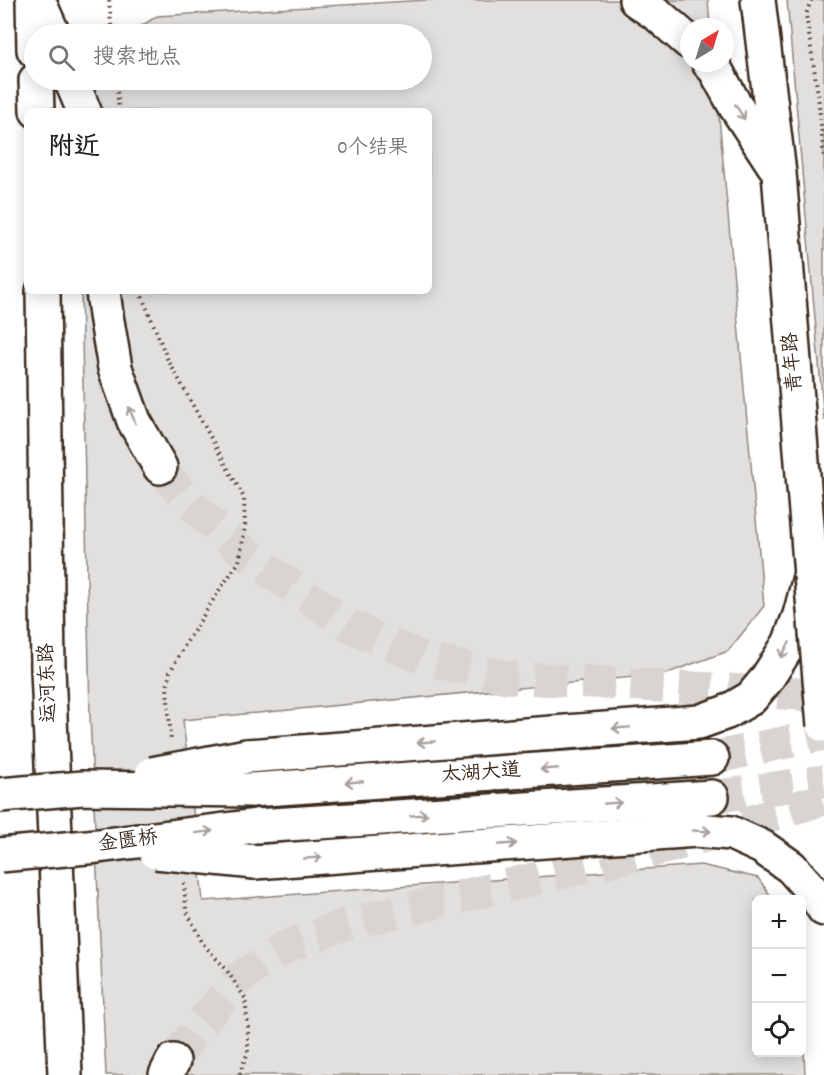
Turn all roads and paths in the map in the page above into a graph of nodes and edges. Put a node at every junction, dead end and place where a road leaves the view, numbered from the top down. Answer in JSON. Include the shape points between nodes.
{"nodes":[{"id":1,"x":33,"y":0,"type":"edge"},
{"id":2,"x":38,"y":0,"type":"edge"},
{"id":3,"x":109,"y":0,"type":"edge"},
{"id":4,"x":636,"y":0,"type":"edge"},
{"id":5,"x":758,"y":0,"type":"edge"},
{"id":6,"x":811,"y":0,"type":"edge"},
{"id":7,"x":33,"y":24,"type":"edge"},
{"id":8,"x":48,"y":24,"type":"edge"},
{"id":9,"x":111,"y":24,"type":"edge"},
{"id":10,"x":680,"y":34,"type":"edge"},
{"id":11,"x":717,"y":72,"type":"edge"},
{"id":12,"x":36,"y":90,"type":"edge"},
{"id":13,"x":75,"y":90,"type":"edge"},
{"id":14,"x":117,"y":90,"type":"edge"},
{"id":15,"x":37,"y":108,"type":"edge"},
{"id":16,"x":83,"y":108,"type":"edge"},
{"id":17,"x":119,"y":108,"type":"edge"},
{"id":18,"x":824,"y":159,"type":"edge"},
{"id":19,"x":779,"y":173,"type":"junction"},
{"id":20,"x":43,"y":294,"type":"edge"},
{"id":21,"x":104,"y":294,"type":"edge"},
{"id":22,"x":141,"y":294,"type":"edge"},
{"id":23,"x":160,"y":467,"type":"tunnel mouth"},
{"id":24,"x":811,"y":575,"type":"junction"},
{"id":25,"x":824,"y":725,"type":"edge"},
{"id":26,"x":172,"y":746,"type":"dead end"},
{"id":27,"x":712,"y":758,"type":"tunnel mouth"},
{"id":28,"x":83,"y":788,"type":"junction"},
{"id":29,"x":0,"y":795,"type":"edge"},
{"id":30,"x":712,"y":797,"type":"tunnel mouth"},
{"id":31,"x":256,"y":826,"type":"joint"},
{"id":32,"x":98,"y":846,"type":"junction"},
{"id":33,"x":0,"y":855,"type":"edge"},
{"id":34,"x":183,"y":875,"type":"dead end"},
{"id":35,"x":824,"y":909,"type":"edge"},
{"id":36,"x":65,"y":1075,"type":"edge"},
{"id":37,"x":239,"y":1075,"type":"edge"}],
"edges":[{"from":1,"to":7,"type":"main road"},
{"from":2,"to":8,"type":"main road"},
{"from":3,"to":9,"type":"path"},
{"from":4,"to":10,"type":"main road"},
{"from":5,"to":19,"type":"main road","name":"青年路"},
{"from":6,"to":18,"type":"path","via":[[806,15]]},
{"from":11,"to":19,"type":"main road","one_way":true},
{"from":12,"to":15,"type":"main road"},
{"from":13,"to":16,"type":"main road"},
{"from":14,"to":17,"type":"path"},
{"from":19,"to":24,"type":"main road","name":"青年路"},
{"from":20,"to":36,"type":"main road","name":"运河东路","via":[[48,669]]},
{"from":23,"to":21,"type":"main road","one_way":true,"via":[[134,421],[115,368]]},
{"from":22,"to":26,"type":"path","via":[[167,358],[244,498],[245,528],[239,562],[170,672],[166,688]]},
{"from":24,"to":25,"type":"main road","name":"青年路","bridge":true},
{"from":24,"to":28,"type":"main road","one_way":true,"bridge":true,"via":[[789,644],[766,680],[751,698],[699,722],[247,756]]},
{"from":27,"to":28,"type":"main road","name":"太湖大道","one_way":true,"bridge":true,"via":[[251,790]]},
{"from":28,"to":29,"type":"main road","bridge":true},
{"from":31,"to":30,"type":"main road","name":"太湖大道","one_way":true},
{"from":32,"to":31,"type":"main road","name":"金匮桥","one_way":true,"bridge":true},
{"from":32,"to":33,"type":"main road","name":"金匮桥","bridge":true},
{"from":32,"to":35,"type":"main road","one_way":true,"bridge":true,"via":[[255,862],[697,830],[731,833],[762,847],[791,867]]},
{"from":34,"to":37,"type":"path","via":[[186,910],[203,944],[245,998],[248,1052]]}]}
